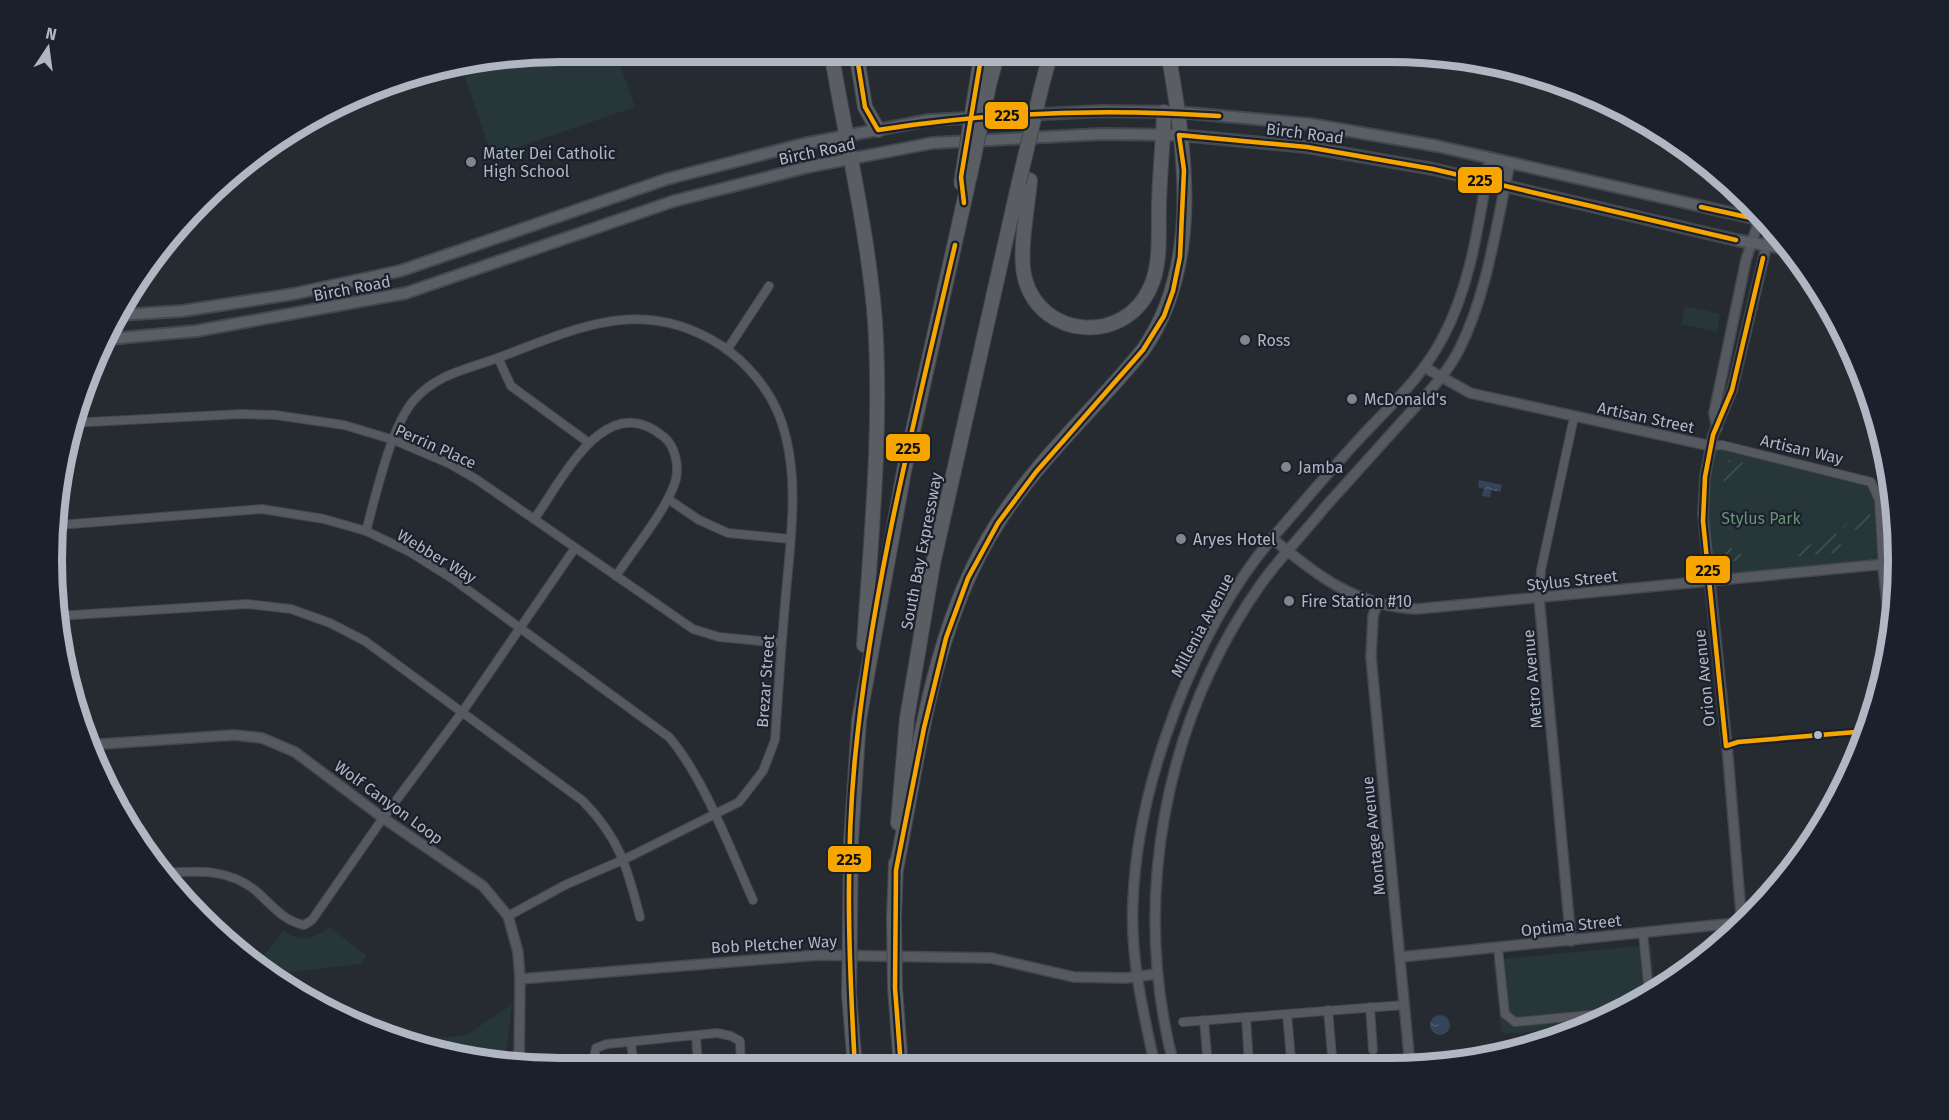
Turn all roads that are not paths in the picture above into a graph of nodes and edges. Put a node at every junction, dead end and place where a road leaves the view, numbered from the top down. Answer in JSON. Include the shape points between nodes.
{"nodes":[{"id":1,"x":833,"y":62,"type":"edge"},
{"id":2,"x":858,"y":62,"type":"edge"},
{"id":3,"x":982,"y":62,"type":"edge"},
{"id":4,"x":993,"y":62,"type":"edge"},
{"id":5,"x":1048,"y":62,"type":"edge"},
{"id":6,"x":1170,"y":62,"type":"edge"},
{"id":7,"x":983,"y":84,"type":"junction"},
{"id":8,"x":1164,"y":112,"type":"junction"},
{"id":9,"x":1178,"y":112,"type":"junction"},
{"id":10,"x":878,"y":130,"type":"junction"},
{"id":11,"x":1163,"y":135,"type":"junction"},
{"id":12,"x":1179,"y":135,"type":"junction"},
{"id":13,"x":845,"y":136,"type":"junction"},
{"id":14,"x":1490,"y":158,"type":"junction"},
{"id":15,"x":849,"y":159,"type":"junction"},
{"id":16,"x":1510,"y":163,"type":"junction"},
{"id":17,"x":1025,"y":181,"type":"junction"},
{"id":18,"x":1486,"y":181,"type":"junction"},
{"id":19,"x":1505,"y":186,"type":"junction"},
{"id":20,"x":1750,"y":217,"type":"edge"},
{"id":21,"x":1759,"y":226,"type":"edge"},
{"id":22,"x":1768,"y":237,"type":"edge"},
{"id":23,"x":1752,"y":243,"type":"junction"},
{"id":24,"x":1766,"y":246,"type":"junction"},
{"id":25,"x":1777,"y":248,"type":"edge"},
{"id":26,"x":769,"y":286,"type":"dead end"},
{"id":27,"x":126,"y":315,"type":"edge"},
{"id":28,"x":114,"y":339,"type":"edge"},
{"id":29,"x":727,"y":350,"type":"junction"},
{"id":30,"x":498,"y":358,"type":"junction"},
{"id":31,"x":1424,"y":367,"type":"junction"},
{"id":32,"x":1441,"y":377,"type":"junction"},
{"id":33,"x":1574,"y":417,"type":"junction"},
{"id":34,"x":81,"y":422,"type":"edge"},
{"id":35,"x":1717,"y":428,"type":"junction"},
{"id":36,"x":394,"y":440,"type":"junction"},
{"id":37,"x":589,"y":443,"type":"junction"},
{"id":38,"x":1711,"y":446,"type":"junction"},
{"id":39,"x":668,"y":498,"type":"junction"},
{"id":40,"x":535,"y":518,"type":"junction"},
{"id":41,"x":63,"y":525,"type":"edge"},
{"id":42,"x":366,"y":531,"type":"junction"},
{"id":43,"x":1272,"y":538,"type":"junction"},
{"id":44,"x":790,"y":539,"type":"junction"},
{"id":45,"x":575,"y":548,"type":"junction"},
{"id":46,"x":1288,"y":552,"type":"junction"},
{"id":47,"x":1888,"y":565,"type":"edge"},
{"id":48,"x":1883,"y":566,"type":"junction"},
{"id":49,"x":616,"y":576,"type":"junction"},
{"id":50,"x":1709,"y":581,"type":"junction"},
{"id":51,"x":1886,"y":595,"type":"edge"},
{"id":52,"x":1539,"y":598,"type":"junction"},
{"id":53,"x":1377,"y":605,"type":"junction"},
{"id":54,"x":65,"y":615,"type":"edge"},
{"id":55,"x":521,"y":629,"type":"junction"},
{"id":56,"x":781,"y":643,"type":"junction"},
{"id":57,"x":463,"y":711,"type":"junction"},
{"id":58,"x":859,"y":720,"type":"junction"},
{"id":59,"x":97,"y":744,"type":"edge"},
{"id":60,"x":1157,"y":764,"type":"junction"},
{"id":61,"x":1174,"y":769,"type":"junction"},
{"id":62,"x":714,"y":816,"type":"junction"},
{"id":63,"x":383,"y":818,"type":"junction"},
{"id":64,"x":625,"y":859,"type":"junction"},
{"id":65,"x":896,"y":870,"type":"junction"},
{"id":66,"x":172,"y":872,"type":"edge"},
{"id":67,"x":753,"y":900,"type":"dead end"},
{"id":68,"x":1742,"y":911,"type":"edge"},
{"id":69,"x":508,"y":916,"type":"junction"},
{"id":70,"x":640,"y":917,"type":"dead end"},
{"id":71,"x":1728,"y":925,"type":"edge"},
{"id":72,"x":1643,"y":933,"type":"junction"},
{"id":73,"x":1571,"y":941,"type":"junction"},
{"id":74,"x":1498,"y":948,"type":"junction"},
{"id":75,"x":1400,"y":957,"type":"junction"},
{"id":76,"x":1156,"y":974,"type":"junction"},
{"id":77,"x":1136,"y":977,"type":"junction"},
{"id":78,"x":520,"y":979,"type":"junction"},
{"id":79,"x":1648,"y":985,"type":"edge"},
{"id":80,"x":1404,"y":1005,"type":"junction"},
{"id":81,"x":1370,"y":1007,"type":"junction"},
{"id":82,"x":1328,"y":1010,"type":"junction"},
{"id":83,"x":1287,"y":1014,"type":"junction"},
{"id":84,"x":1593,"y":1015,"type":"edge"},
{"id":85,"x":1246,"y":1017,"type":"junction"},
{"id":86,"x":1204,"y":1020,"type":"junction"},
{"id":87,"x":1183,"y":1022,"type":"dead end"},
{"id":88,"x":696,"y":1036,"type":"junction"},
{"id":89,"x":631,"y":1042,"type":"junction"},
{"id":90,"x":1373,"y":1050,"type":"dead end"},
{"id":91,"x":1332,"y":1055,"type":"dead end"},
{"id":92,"x":519,"y":1056,"type":"edge"},
{"id":93,"x":1409,"y":1057,"type":"edge"},
{"id":94,"x":594,"y":1058,"type":"edge"},
{"id":95,"x":633,"y":1058,"type":"edge"},
{"id":96,"x":697,"y":1058,"type":"edge"},
{"id":97,"x":741,"y":1058,"type":"edge"},
{"id":98,"x":854,"y":1058,"type":"edge"},
{"id":99,"x":900,"y":1058,"type":"edge"},
{"id":100,"x":1153,"y":1058,"type":"edge"},
{"id":101,"x":1172,"y":1058,"type":"edge"},
{"id":102,"x":1207,"y":1058,"type":"edge"},
{"id":103,"x":1249,"y":1058,"type":"edge"},
{"id":104,"x":1291,"y":1058,"type":"edge"}],
"edges":[{"from":1,"to":13,"type":"highway"},
{"from":2,"to":10,"type":"highway","via":[[865,106]]},
{"from":3,"to":7,"type":"highway"},
{"from":4,"to":7,"type":"highway"},
{"from":5,"to":17,"type":"highway","name":"South Bay Expressway","bridge":true},
{"from":6,"to":9,"type":"highway"},
{"from":7,"to":58,"type":"highway","name":"South Bay Expressway","bridge":true,"via":[[964,203],[904,471]]},
{"from":8,"to":9,"type":"main road","name":"Birch Road"},
{"from":8,"to":10,"type":"main road","name":"Birch Road","via":[[1101,111],[939,120]]},
{"from":8,"to":11,"type":"highway"},
{"from":9,"to":12,"type":"highway"},
{"from":9,"to":14,"type":"main road","name":"Birch Road","via":[[1310,124]]},
{"from":10,"to":13,"type":"main road","name":"Birch Road"},
{"from":11,"to":12,"type":"main road","name":"Birch Road"},
{"from":11,"to":15,"type":"main road","name":"Birch Road","via":[[1102,134],[932,143]]},
{"from":11,"to":17,"type":"highway","via":[[1155,275],[1142,303],[1110,325],[1088,329],[1065,324],[1046,313],[1031,294],[1023,263]]},
{"from":12,"to":18,"type":"main road","name":"Birch Road","via":[[1306,147]]},
{"from":12,"to":65,"type":"highway","via":[[1184,170],[1181,246],[1169,304],[1143,350],[1009,505],[968,578],[952,618],[931,694]]},
{"from":13,"to":15,"type":"highway"},
{"from":13,"to":27,"type":"main road","name":"Birch Road","via":[[667,179],[400,271],[288,295],[182,311]]},
{"from":14,"to":16,"type":"main road","name":"Birch Road"},
{"from":14,"to":18,"type":"street","name":"Millenia Avenue"},
{"from":15,"to":28,"type":"main road","name":"Birch Road","via":[[674,201],[406,293],[196,331]]},
{"from":15,"to":58,"type":"highway","via":[[868,258],[878,380],[877,469]]},
{"from":16,"to":19,"type":"street","name":"Millenia Avenue"},
{"from":16,"to":20,"type":"main road","name":"Birch Road"},
{"from":17,"to":65,"type":"highway","name":"South Bay Expressway","via":[[926,603],[903,748]]},
{"from":18,"to":19,"type":"main road","name":"Birch Road"},
{"from":18,"to":31,"type":"street","name":"Millenia Avenue","via":[[1462,290],[1444,337]]},
{"from":19,"to":23,"type":"main road","name":"Birch Road"},
{"from":19,"to":32,"type":"street","name":"Millenia Avenue","via":[[1479,298],[1460,348]]},
{"from":21,"to":23,"type":"street","name":"Orion Avenue"},
{"from":22,"to":24,"type":"street","name":"Orion Avenue"},
{"from":23,"to":24,"type":"main road","name":"Birch Road"},
{"from":23,"to":35,"type":"street","name":"Orion Avenue","via":[[1714,413]]},
{"from":24,"to":25,"type":"main road","name":"Birch Road"},
{"from":24,"to":35,"type":"street","name":"Orion Avenue","via":[[1732,390]]},
{"from":26,"to":29,"type":"street"},
{"from":29,"to":30,"type":"street","name":"Brezar Street","via":[[688,327],[623,318],[588,324]]},
{"from":29,"to":44,"type":"street","name":"Brezar Street","via":[[760,383],[780,417],[791,456]]},
{"from":30,"to":36,"type":"street","name":"Brezar Street","via":[[460,369],[427,387],[402,417]]},
{"from":30,"to":37,"type":"street","via":[[511,386]]},
{"from":31,"to":32,"type":"street"},
{"from":31,"to":43,"type":"street","name":"Millenia Avenue"},
{"from":32,"to":33,"type":"street","via":[[1470,393]]},
{"from":32,"to":46,"type":"street","name":"Millenia Avenue"},
{"from":33,"to":38,"type":"street","name":"Artisan Street"},
{"from":33,"to":52,"type":"street","name":"Metro Avenue","via":[[1541,570]]},
{"from":34,"to":36,"type":"street","name":"Perrin Place","via":[[275,415],[344,425]]},
{"from":35,"to":38,"type":"street","name":"Orion Avenue"},
{"from":36,"to":40,"type":"street","name":"Perrin Place","via":[[450,464]]},
{"from":36,"to":42,"type":"street","name":"Brezar Street"},
{"from":37,"to":39,"type":"street","via":[[619,422],[640,422],[653,428],[667,440],[678,467]]},
{"from":37,"to":40,"type":"street"},
{"from":38,"to":48,"type":"street","name":"Artisan Way","via":[[1871,482],[1880,500]]},
{"from":38,"to":50,"type":"street","name":"Orion Avenue","via":[[1702,515]]},
{"from":39,"to":44,"type":"street","via":[[699,520],[728,533]]},
{"from":39,"to":49,"type":"street"},
{"from":40,"to":45,"type":"street","name":"Perrin Place"},
{"from":41,"to":42,"type":"street","name":"Webber Way","via":[[262,509],[324,519]]},
{"from":42,"to":55,"type":"street","name":"Webber Way","via":[[431,565]]},
{"from":43,"to":46,"type":"street","name":"Stylus Street"},
{"from":43,"to":60,"type":"street","name":"Millenia Avenue","via":[[1232,596],[1200,655]]},
{"from":44,"to":56,"type":"street","name":"Brezar Street"},
{"from":45,"to":49,"type":"street","name":"Perrin Place"},
{"from":45,"to":55,"type":"street"},
{"from":46,"to":53,"type":"street","name":"Stylus Street","via":[[1321,579]]},
{"from":46,"to":61,"type":"street","name":"Millenia Avenue","via":[[1260,585],[1232,632],[1201,695]]},
{"from":47,"to":48,"type":"street","name":"Stylus Street"},
{"from":48,"to":50,"type":"street","name":"Stylus Street"},
{"from":48,"to":51,"type":"street"},
{"from":49,"to":56,"type":"street","name":"Perrin Place","via":[[693,629],[719,637]]},
{"from":50,"to":52,"type":"street","name":"Stylus Street"},
{"from":50,"to":68,"type":"street","name":"Orion Avenue"},
{"from":52,"to":53,"type":"street","name":"Stylus Street","via":[[1433,609]]},
{"from":52,"to":73,"type":"street","name":"Metro Avenue"},
{"from":53,"to":75,"type":"street","name":"Montage Avenue","via":[[1371,657]]},
{"from":54,"to":57,"type":"street","via":[[247,604],[291,609],[355,634]]},
{"from":55,"to":57,"type":"street"},
{"from":55,"to":62,"type":"street","name":"Webber Way","via":[[669,737],[681,752]]},
{"from":56,"to":62,"type":"street","name":"Brezar Street","via":[[775,740],[763,771],[739,802]]},
{"from":57,"to":63,"type":"street"},
{"from":57,"to":64,"type":"street","via":[[583,801],[608,829]]},
{"from":58,"to":98,"type":"highway","name":"South Bay Expressway","bridge":true,"via":[[851,830],[849,994]]},
{"from":59,"to":63,"type":"street","name":"Wolf Canyon Loop","via":[[234,735],[261,738],[295,752]]},
{"from":60,"to":61,"type":"street"},
{"from":60,"to":77,"type":"street","name":"Millenia Avenue","via":[[1141,820],[1133,902]]},
{"from":61,"to":76,"type":"street","name":"Millenia Avenue","via":[[1155,867]]},
{"from":62,"to":64,"type":"street","name":"Brezar Street"},
{"from":62,"to":67,"type":"street","name":"Webber Way"},
{"from":63,"to":66,"type":"street","via":[[312,920],[304,925],[292,923],[254,889],[229,875],[206,870]]},
{"from":63,"to":69,"type":"street","name":"Wolf Canyon Loop","via":[[483,886]]},
{"from":64,"to":69,"type":"street","name":"Brezar Street"},
{"from":64,"to":70,"type":"street"},
{"from":65,"to":99,"type":"highway","name":"South Bay Expressway","bridge":true,"via":[[895,988]]},
{"from":69,"to":78,"type":"street","name":"Wolf Canyon Loop","via":[[518,952]]},
{"from":71,"to":72,"type":"street","name":"Optima Street"},
{"from":72,"to":73,"type":"street","name":"Optima Street"},
{"from":72,"to":79,"type":"street"},
{"from":73,"to":74,"type":"street","name":"Optima Street"},
{"from":74,"to":75,"type":"street","name":"Optima Street"},
{"from":74,"to":84,"type":"street","via":[[1505,1014],[1515,1023]]},
{"from":75,"to":80,"type":"street","name":"Montage Avenue"},
{"from":76,"to":77,"type":"street","name":"Bob Pletcher Way"},
{"from":76,"to":101,"type":"street","name":"Millenia Avenue"},
{"from":77,"to":78,"type":"street","name":"Bob Pletcher Way","via":[[1074,977],[991,958],[818,955]]},
{"from":77,"to":100,"type":"street","name":"Millenia Avenue"},
{"from":78,"to":92,"type":"street","name":"Wolf Canyon Loop"},
{"from":80,"to":81,"type":"street"},
{"from":80,"to":93,"type":"street","name":"Montage Avenue"},
{"from":81,"to":82,"type":"street"},
{"from":81,"to":90,"type":"street"},
{"from":82,"to":83,"type":"street"},
{"from":82,"to":91,"type":"street"},
{"from":83,"to":85,"type":"street"},
{"from":83,"to":104,"type":"street"},
{"from":85,"to":86,"type":"street"},
{"from":85,"to":103,"type":"street"},
{"from":86,"to":87,"type":"street"},
{"from":86,"to":102,"type":"street"},
{"from":88,"to":89,"type":"street"},
{"from":88,"to":96,"type":"street"},
{"from":88,"to":97,"type":"street","via":[[731,1036],[740,1041]]},
{"from":89,"to":94,"type":"street","via":[[596,1048]]},
{"from":89,"to":95,"type":"street"}]}
